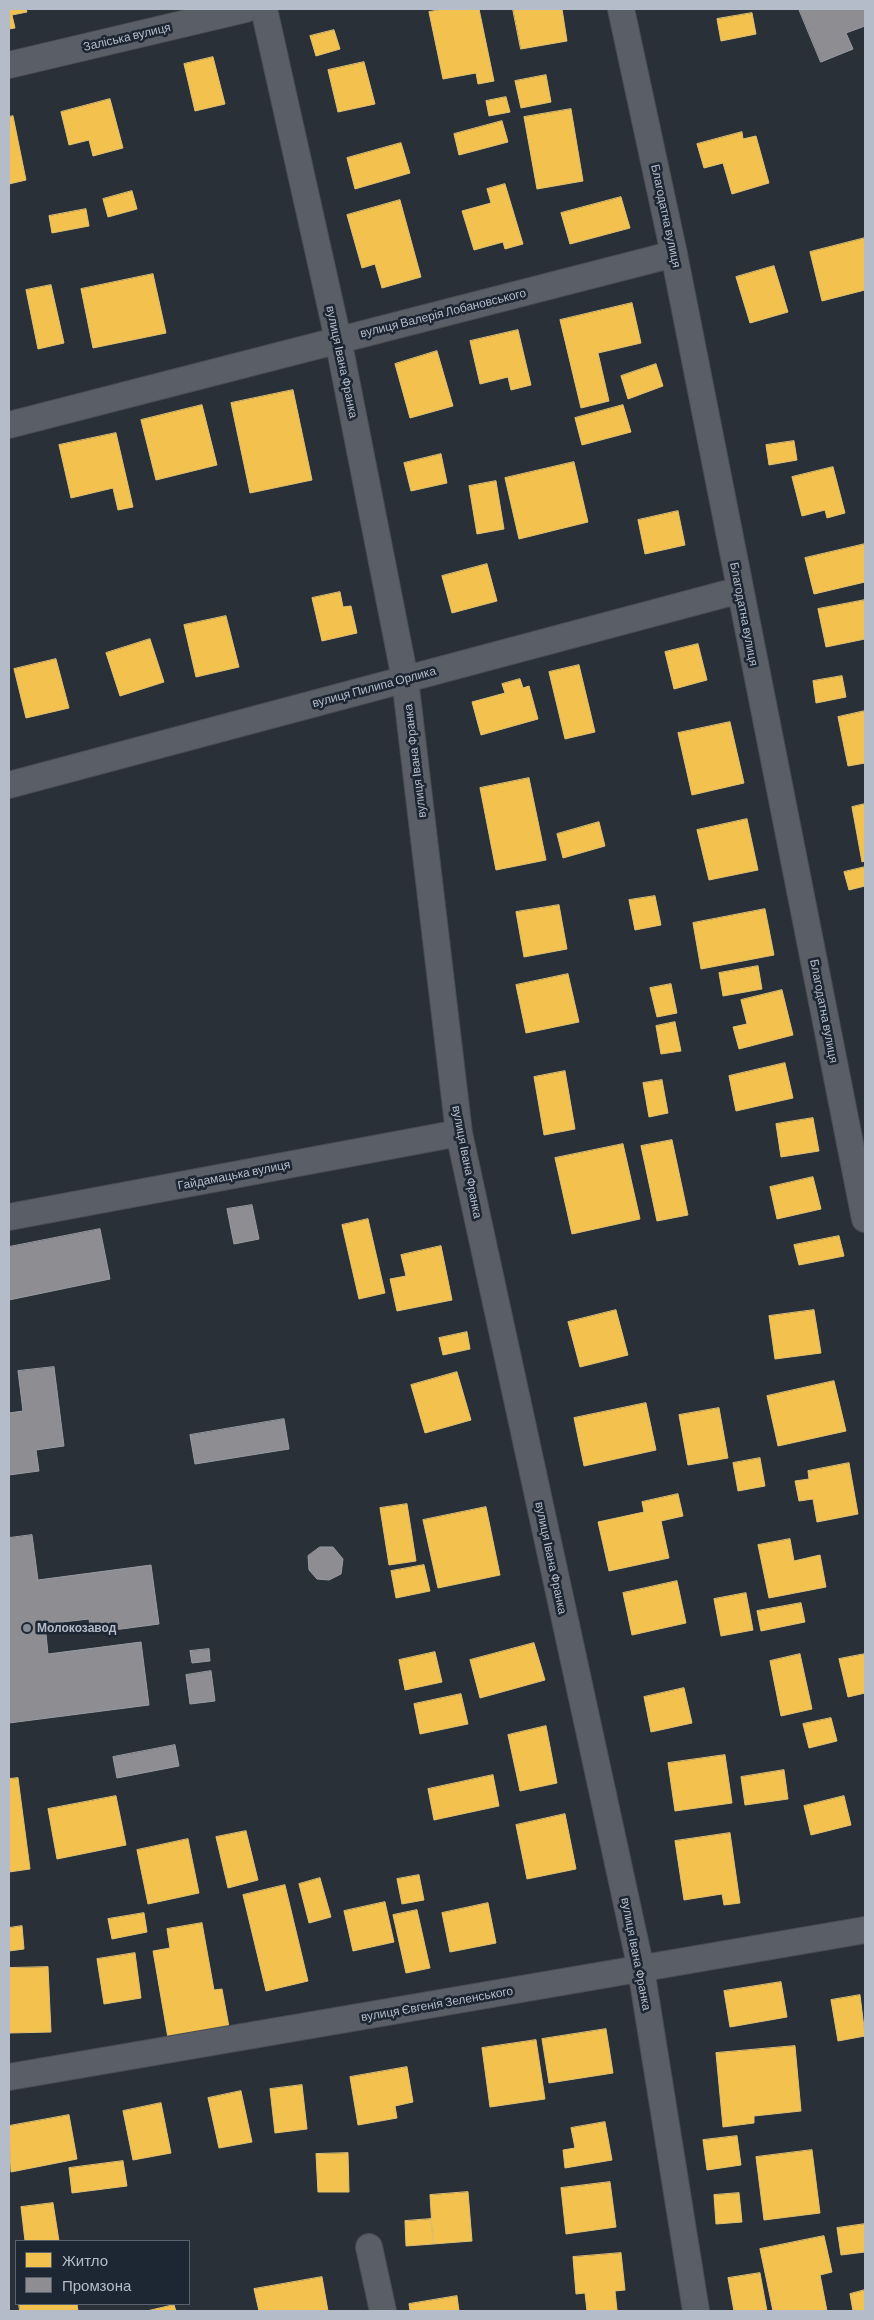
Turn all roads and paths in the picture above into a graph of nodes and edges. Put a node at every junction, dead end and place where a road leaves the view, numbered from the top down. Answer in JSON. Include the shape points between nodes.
{"nodes":[{"id":1,"x":246,"y":9,"type":"edge"},
{"id":2,"x":264,"y":9,"type":"edge"},
{"id":3,"x":621,"y":9,"type":"edge"},
{"id":4,"x":9,"y":65,"type":"edge"},
{"id":5,"x":674,"y":254,"type":"junction"},
{"id":6,"x":338,"y":339,"type":"junction"},
{"id":7,"x":9,"y":425,"type":"edge"},
{"id":8,"x":740,"y":590,"type":"junction"},
{"id":9,"x":405,"y":679,"type":"junction"},
{"id":10,"x":9,"y":785,"type":"edge"},
{"id":11,"x":459,"y":1133,"type":"junction"},
{"id":12,"x":9,"y":1216,"type":"edge"},
{"id":13,"x":865,"y":1219,"type":"edge"},
{"id":14,"x":865,"y":1930,"type":"edge"},
{"id":15,"x":641,"y":1969,"type":"junction"},
{"id":16,"x":9,"y":2077,"type":"edge"},
{"id":17,"x":369,"y":2247,"type":"dead end"},
{"id":18,"x":383,"y":2311,"type":"edge"},
{"id":19,"x":696,"y":2311,"type":"edge"}],
"edges":[{"from":1,"to":4,"type":"street","name":"Заліська вулиця"},
{"from":2,"to":6,"type":"street","name":"вулиця Івана Франка"},
{"from":3,"to":5,"type":"street","name":"Благодатна вулиця"},
{"from":5,"to":6,"type":"street","name":"вулиця Валерія Лобановського"},
{"from":5,"to":8,"type":"street","name":"Благодатна вулиця"},
{"from":6,"to":7,"type":"street","name":"вулиця Валерія Лобановського"},
{"from":6,"to":9,"type":"street","name":"вулиця Івана Франка"},
{"from":8,"to":9,"type":"street","name":"вулиця Пилипа Орлика"},
{"from":8,"to":13,"type":"street","name":"Благодатна вулиця"},
{"from":9,"to":10,"type":"street","name":"вулиця Пилипа Орлика"},
{"from":9,"to":11,"type":"street","name":"вулиця Івана Франка"},
{"from":11,"to":12,"type":"street","name":"Гайдамацька вулиця"},
{"from":11,"to":15,"type":"street","name":"вулиця Івана Франка"},
{"from":14,"to":15,"type":"street","name":"вулиця Євгенія Зеленського"},
{"from":15,"to":16,"type":"street","name":"вулиця Євгенія Зеленського"},
{"from":15,"to":19,"type":"street","name":"вулиця Івана Франка"},
{"from":17,"to":18,"type":"street"}]}
